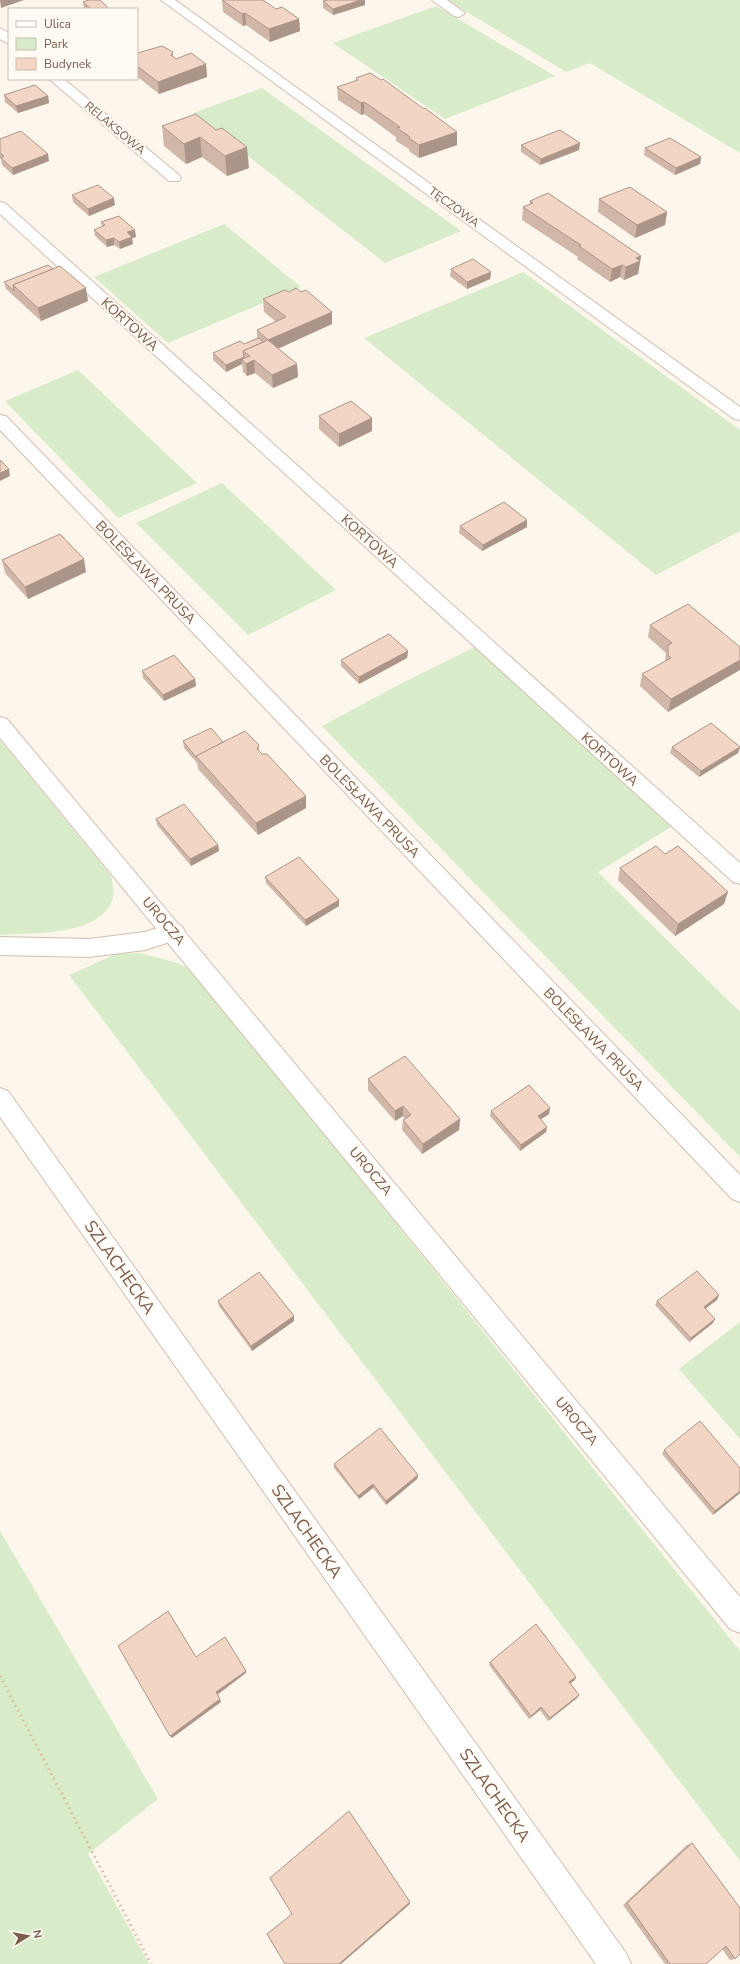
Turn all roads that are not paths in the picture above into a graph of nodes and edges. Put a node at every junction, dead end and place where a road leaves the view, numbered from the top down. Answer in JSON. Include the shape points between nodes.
{"nodes":[{"id":1,"x":168,"y":0,"type":"edge"},
{"id":2,"x":438,"y":0,"type":"edge"},
{"id":3,"x":458,"y":12,"type":"dead end"},
{"id":4,"x":0,"y":32,"type":"edge"},
{"id":5,"x":8,"y":39,"type":"edge"},
{"id":6,"x":57,"y":80,"type":"edge"},
{"id":7,"x":174,"y":178,"type":"dead end"},
{"id":8,"x":0,"y":206,"type":"edge"},
{"id":9,"x":740,"y":415,"type":"edge"},
{"id":10,"x":0,"y":420,"type":"edge"},
{"id":11,"x":0,"y":724,"type":"edge"},
{"id":12,"x":740,"y":876,"type":"edge"},
{"id":13,"x":174,"y":932,"type":"junction"},
{"id":14,"x":0,"y":946,"type":"edge"},
{"id":15,"x":0,"y":1098,"type":"edge"},
{"id":16,"x":740,"y":1191,"type":"edge"},
{"id":17,"x":740,"y":1619,"type":"edge"},
{"id":18,"x":615,"y":1964,"type":"edge"}],
"edges":[{"from":1,"to":9,"type":"street","name":"TĘCZOWA"},
{"from":2,"to":3,"type":"street"},
{"from":4,"to":5,"type":"street"},
{"from":6,"to":7,"type":"street","name":"RELAKSOWA"},
{"from":8,"to":12,"type":"street","name":"KORTOWA"},
{"from":10,"to":16,"type":"street","name":"BOLESŁAWA PRUSA"},
{"from":11,"to":13,"type":"street","name":"UROCZA"},
{"from":13,"to":14,"type":"street","via":[[145,941],[89,948]]},
{"from":13,"to":17,"type":"street","name":"UROCZA"},
{"from":15,"to":18,"type":"street","name":"SZLACHECKA"}]}
